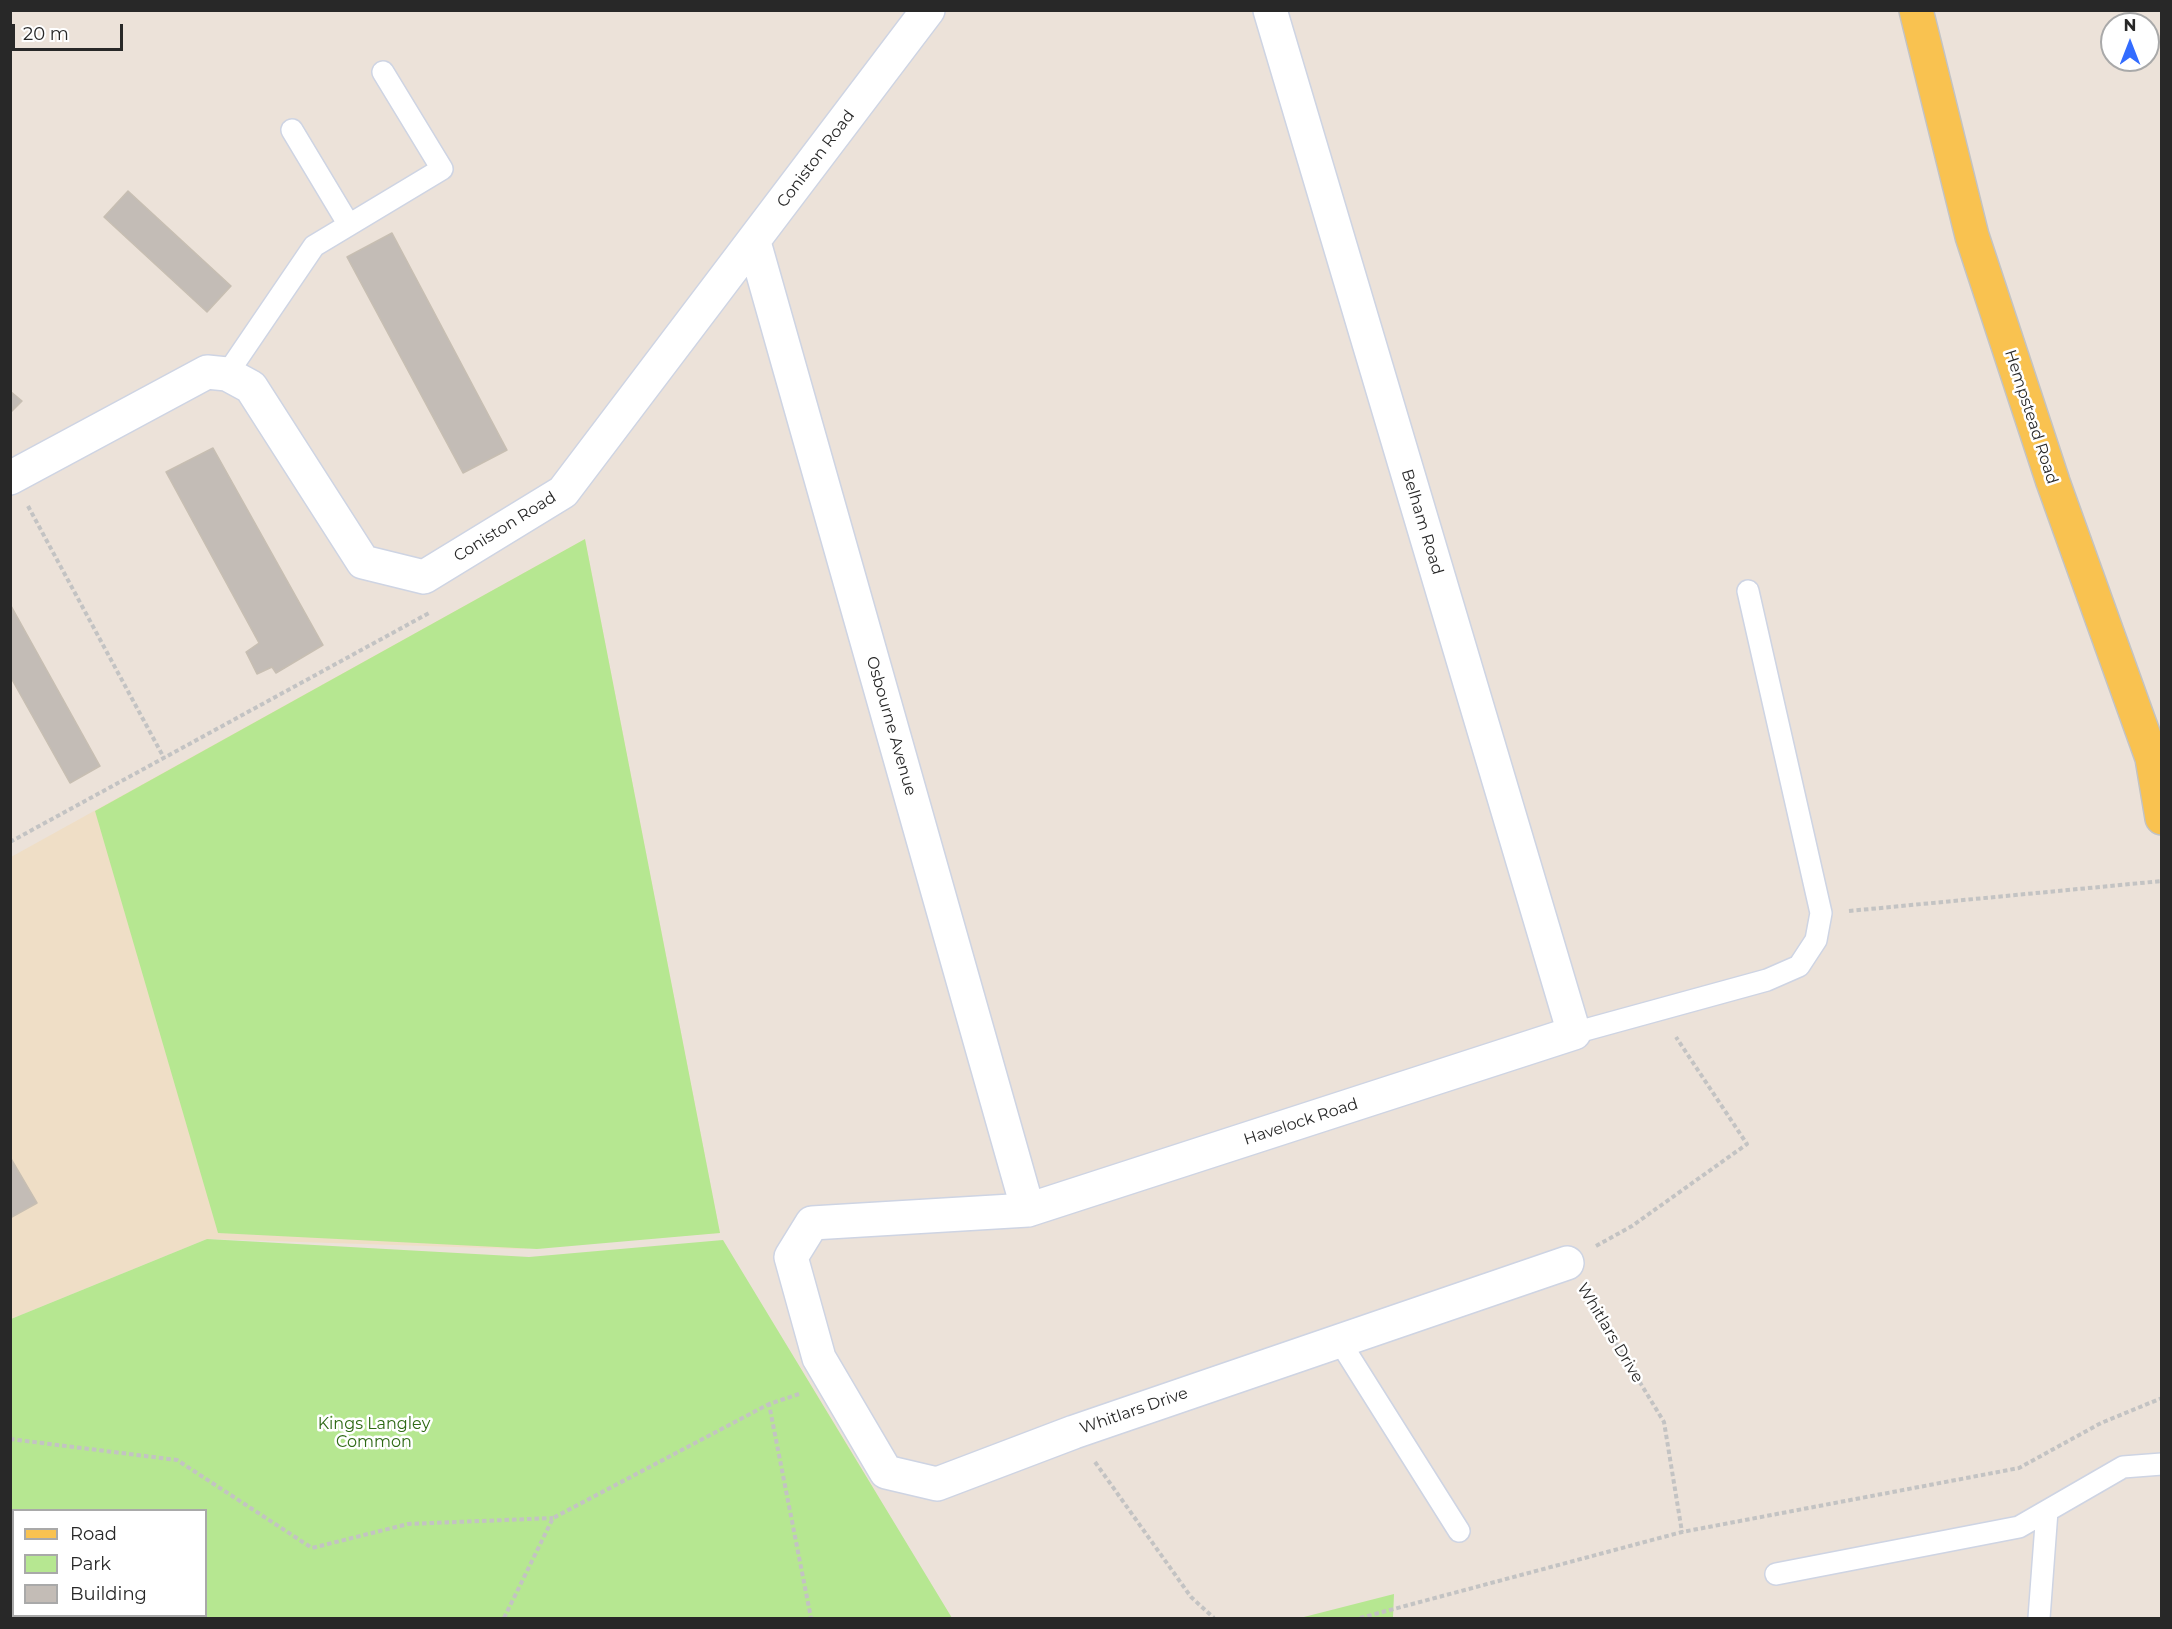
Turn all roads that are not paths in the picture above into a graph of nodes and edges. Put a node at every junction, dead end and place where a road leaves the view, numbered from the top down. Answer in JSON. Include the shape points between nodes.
{"nodes":[{"id":1,"x":928,"y":10,"type":"edge"},
{"id":2,"x":1270,"y":10,"type":"edge"},
{"id":3,"x":1916,"y":10,"type":"edge"},
{"id":4,"x":383,"y":72,"type":"dead end"},
{"id":5,"x":292,"y":130,"type":"dead end"},
{"id":6,"x":349,"y":225,"type":"junction"},
{"id":7,"x":754,"y":242,"type":"junction"},
{"id":8,"x":227,"y":374,"type":"junction"},
{"id":9,"x":11,"y":477,"type":"edge"},
{"id":10,"x":1748,"y":591,"type":"dead end"},
{"id":11,"x":2162,"y":818,"type":"edge"},
{"id":12,"x":1574,"y":1034,"type":"junction"},
{"id":13,"x":1028,"y":1210,"type":"junction"},
{"id":14,"x":1567,"y":1263,"type":"road end"},
{"id":15,"x":1340,"y":1342,"type":"junction"},
{"id":16,"x":2162,"y":1464,"type":"edge"},
{"id":17,"x":2047,"y":1511,"type":"junction"},
{"id":18,"x":1459,"y":1531,"type":"dead end"},
{"id":19,"x":1776,"y":1574,"type":"dead end"},
{"id":20,"x":2039,"y":1618,"type":"edge"}],
"edges":[{"from":1,"to":7,"type":"street","name":"Coniston Road"},
{"from":2,"to":12,"type":"street","name":"Belham Road"},
{"from":3,"to":11,"type":"main road","name":"Hempstead Road","via":[[1972,236],[2053,482],[2152,758]]},
{"from":4,"to":6,"type":"lane","via":[[442,168]]},
{"from":5,"to":6,"type":"lane"},
{"from":6,"to":8,"type":"lane","via":[[314,246]]},
{"from":7,"to":8,"type":"street","name":"Coniston Road","via":[[563,492],[424,577],[363,562],[250,387]]},
{"from":7,"to":13,"type":"street","name":"Osbourne Avenue"},
{"from":8,"to":9,"type":"street","via":[[207,372]]},
{"from":10,"to":12,"type":"lane","via":[[1821,913],[1816,940],[1799,966],[1767,980]]},
{"from":12,"to":13,"type":"street","name":"Havelock Road"},
{"from":13,"to":15,"type":"street","name":"Whitlars Drive","via":[[812,1223],[791,1257],[819,1358],[886,1472],[937,1484],[1074,1432]]},
{"from":14,"to":15,"type":"street","name":"Whitlars Drive"},
{"from":15,"to":18,"type":"lane"},
{"from":16,"to":17,"type":"lane","via":[[2123,1467]]},
{"from":17,"to":19,"type":"lane","via":[[2019,1527]]},
{"from":17,"to":20,"type":"lane"}]}
